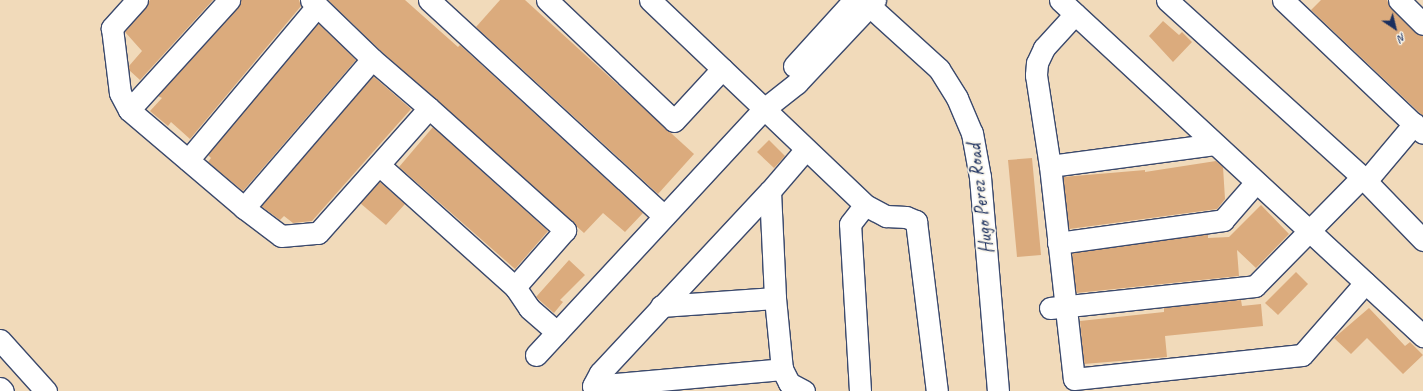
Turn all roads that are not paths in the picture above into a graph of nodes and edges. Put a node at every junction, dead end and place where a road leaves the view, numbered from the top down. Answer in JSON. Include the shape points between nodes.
{"nodes":[{"id":1,"x":137,"y":0,"type":"edge"},
{"id":2,"x":229,"y":0,"type":"edge"},
{"id":3,"x":429,"y":0,"type":"edge"},
{"id":4,"x":546,"y":0,"type":"edge"},
{"id":5,"x":650,"y":0,"type":"edge"},
{"id":6,"x":1167,"y":0,"type":"edge"},
{"id":7,"x":1399,"y":0,"type":"edge"},
{"id":8,"x":866,"y":2,"type":"edge"},
{"id":9,"x":314,"y":3,"type":"edge"},
{"id":10,"x":1294,"y":3,"type":"edge"},
{"id":11,"x":1068,"y":7,"type":"edge"},
{"id":12,"x":1423,"y":24,"type":"edge"},
{"id":13,"x":372,"y":59,"type":"junction"},
{"id":14,"x":722,"y":70,"type":"junction"},
{"id":15,"x":429,"y":108,"type":"junction"},
{"id":16,"x":764,"y":109,"type":"junction"},
{"id":17,"x":129,"y":110,"type":"junction"},
{"id":18,"x":1419,"y":128,"type":"edge"},
{"id":19,"x":1215,"y":144,"type":"junction"},
{"id":20,"x":806,"y":149,"type":"junction"},
{"id":21,"x":188,"y":160,"type":"junction"},
{"id":22,"x":379,"y":165,"type":"junction"},
{"id":23,"x":1050,"y":166,"type":"junction"},
{"id":24,"x":1364,"y":179,"type":"junction"},
{"id":25,"x":1256,"y":182,"type":"junction"},
{"id":26,"x":770,"y":191,"type":"junction"},
{"id":27,"x":865,"y":205,"type":"junction"},
{"id":28,"x":244,"y":208,"type":"junction"},
{"id":29,"x":664,"y":216,"type":"junction"},
{"id":30,"x":1309,"y":231,"type":"junction"},
{"id":31,"x":1423,"y":240,"type":"edge"},
{"id":32,"x":1058,"y":243,"type":"junction"},
{"id":33,"x":1365,"y":283,"type":"junction"},
{"id":34,"x":515,"y":287,"type":"junction"},
{"id":35,"x":775,"y":298,"type":"junction"},
{"id":36,"x":661,"y":306,"type":"junction"},
{"id":37,"x":1057,"y":308,"type":"junction"},
{"id":38,"x":557,"y":332,"type":"junction"},
{"id":39,"x":1423,"y":336,"type":"edge"},
{"id":40,"x":0,"y":340,"type":"edge"},
{"id":41,"x":536,"y":355,"type":"dead end"},
{"id":42,"x":782,"y":369,"type":"junction"},
{"id":43,"x":0,"y":388,"type":"edge"},
{"id":44,"x":3,"y":391,"type":"edge"},
{"id":45,"x":46,"y":391,"type":"edge"},
{"id":46,"x":804,"y":391,"type":"edge"},
{"id":47,"x":860,"y":391,"type":"edge"},
{"id":48,"x":937,"y":391,"type":"edge"},
{"id":49,"x":998,"y":391,"type":"edge"}],
"edges":[{"from":1,"to":17,"type":"street","via":[[112,28],[120,93]]},
{"from":2,"to":17,"type":"street"},
{"from":3,"to":29,"type":"street"},
{"from":4,"to":14,"type":"street","via":[[674,120]]},
{"from":5,"to":14,"type":"street"},
{"from":6,"to":24,"type":"street"},
{"from":7,"to":12,"type":"street"},
{"from":8,"to":16,"type":"street","via":[[797,83]]},
{"from":8,"to":49,"type":"street","name":"Hugo Perez Road","via":[[939,69],[957,98],[972,133],[980,177]]},
{"from":9,"to":13,"type":"street"},
{"from":9,"to":21,"type":"street"},
{"from":10,"to":18,"type":"street"},
{"from":11,"to":19,"type":"street"},
{"from":11,"to":23,"type":"street","via":[[1037,63],[1036,75]]},
{"from":13,"to":15,"type":"street"},
{"from":13,"to":28,"type":"street"},
{"from":14,"to":16,"type":"street"},
{"from":15,"to":22,"type":"street"},
{"from":15,"to":34,"type":"street","via":[[565,230]]},
{"from":16,"to":20,"type":"street"},
{"from":16,"to":29,"type":"street"},
{"from":17,"to":21,"type":"street"},
{"from":18,"to":24,"type":"street"},
{"from":19,"to":23,"type":"street"},
{"from":19,"to":25,"type":"street"},
{"from":20,"to":26,"type":"street"},
{"from":20,"to":27,"type":"street"},
{"from":21,"to":28,"type":"street"},
{"from":22,"to":28,"type":"street","via":[[318,233],[281,236]]},
{"from":22,"to":34,"type":"street"},
{"from":23,"to":32,"type":"street"},
{"from":24,"to":30,"type":"street"},
{"from":24,"to":31,"type":"street"},
{"from":25,"to":30,"type":"street"},
{"from":25,"to":32,"type":"street","via":[[1223,220]]},
{"from":26,"to":35,"type":"street"},
{"from":26,"to":36,"type":"street"},
{"from":27,"to":47,"type":"street","via":[[850,224]]},
{"from":27,"to":48,"type":"street","via":[[886,216],[906,217],[916,221]]},
{"from":29,"to":38,"type":"street"},
{"from":30,"to":33,"type":"street"},
{"from":30,"to":37,"type":"street","via":[[1255,286]]},
{"from":32,"to":37,"type":"street"},
{"from":33,"to":37,"type":"street","via":[[1302,355],[1074,379]]},
{"from":33,"to":39,"type":"street"},
{"from":34,"to":38,"type":"street","via":[[529,308]]},
{"from":35,"to":36,"type":"street"},
{"from":35,"to":42,"type":"street"},
{"from":36,"to":42,"type":"street","via":[[600,373],[593,386]]},
{"from":38,"to":41,"type":"street"},
{"from":40,"to":45,"type":"street"},
{"from":42,"to":46,"type":"street","via":[[789,383]]},
{"from":43,"to":44,"type":"street"}]}
